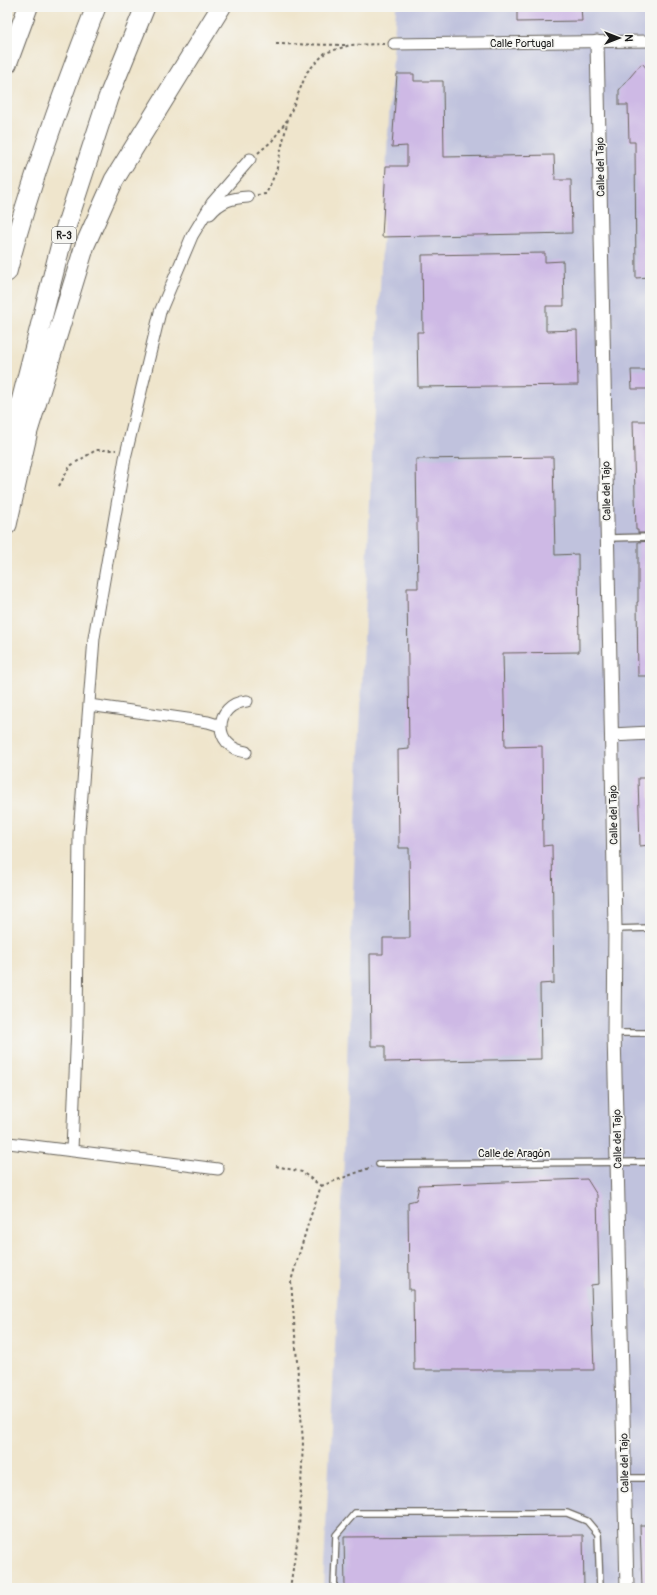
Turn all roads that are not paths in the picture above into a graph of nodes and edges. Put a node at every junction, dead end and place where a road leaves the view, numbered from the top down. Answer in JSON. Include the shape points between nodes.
{"nodes":[{"id":1,"x":28,"y":7,"type":"edge"},
{"id":2,"x":96,"y":7,"type":"edge"},
{"id":3,"x":145,"y":7,"type":"edge"},
{"id":4,"x":221,"y":7,"type":"edge"},
{"id":5,"x":650,"y":41,"type":"edge"},
{"id":6,"x":597,"y":42,"type":"junction"},
{"id":7,"x":394,"y":44,"type":"road end"},
{"id":8,"x":7,"y":64,"type":"edge"},
{"id":9,"x":250,"y":159,"type":"road end"},
{"id":10,"x":248,"y":197,"type":"road end"},
{"id":11,"x":192,"y":236,"type":"junction"},
{"id":12,"x":7,"y":272,"type":"edge"},
{"id":13,"x":7,"y":471,"type":"edge"},
{"id":14,"x":7,"y":525,"type":"edge"},
{"id":15,"x":650,"y":537,"type":"edge"},
{"id":16,"x":607,"y":538,"type":"junction"},
{"id":17,"x":247,"y":700,"type":"dead end"},
{"id":18,"x":89,"y":705,"type":"junction"},
{"id":19,"x":221,"y":726,"type":"junction"},
{"id":20,"x":650,"y":733,"type":"edge"},
{"id":21,"x":612,"y":735,"type":"junction"},
{"id":22,"x":246,"y":752,"type":"dead end"},
{"id":23,"x":650,"y":928,"type":"edge"},
{"id":24,"x":615,"y":929,"type":"junction"},
{"id":25,"x":614,"y":1033,"type":"junction"},
{"id":26,"x":650,"y":1033,"type":"edge"},
{"id":27,"x":9,"y":1143,"type":"dead end"},
{"id":28,"x":72,"y":1150,"type":"junction"},
{"id":29,"x":617,"y":1162,"type":"junction"},
{"id":30,"x":650,"y":1162,"type":"edge"},
{"id":31,"x":379,"y":1164,"type":"road end"},
{"id":32,"x":218,"y":1169,"type":"dead end"},
{"id":33,"x":625,"y":1478,"type":"junction"},
{"id":34,"x":650,"y":1478,"type":"edge"},
{"id":35,"x":334,"y":1588,"type":"edge"},
{"id":36,"x":600,"y":1588,"type":"edge"},
{"id":37,"x":627,"y":1588,"type":"edge"}],
"edges":[{"from":1,"to":8,"type":"highway"},
{"from":2,"to":12,"type":"highway","via":[[66,85],[18,226]]},
{"from":3,"to":13,"type":"highway","number":"R-3","via":[[108,98],[63,236],[14,429]]},
{"from":4,"to":14,"type":"highway","via":[[114,180],[85,245],[28,431]]},
{"from":5,"to":6,"type":"street","name":"Calle Portugal"},
{"from":6,"to":7,"type":"street","name":"Calle Portugal"},
{"from":6,"to":16,"type":"street","name":"Calle del Tajo"},
{"from":9,"to":11,"type":"street","via":[[212,203]]},
{"from":10,"to":11,"type":"street","via":[[226,200],[216,207]]},
{"from":11,"to":18,"type":"street","via":[[160,312],[127,450],[94,638]]},
{"from":15,"to":16,"type":"lane"},
{"from":16,"to":21,"type":"street","name":"Calle del Tajo"},
{"from":17,"to":19,"type":"street","via":[[230,706],[223,716]]},
{"from":18,"to":19,"type":"street"},
{"from":18,"to":28,"type":"street","via":[[79,834],[77,1026]]},
{"from":19,"to":22,"type":"street","via":[[228,744],[234,749]]},
{"from":20,"to":21,"type":"street"},
{"from":21,"to":24,"type":"street","name":"Calle del Tajo"},
{"from":23,"to":24,"type":"lane"},
{"from":24,"to":25,"type":"street","name":"Calle del Tajo"},
{"from":25,"to":26,"type":"lane"},
{"from":25,"to":29,"type":"street","name":"Calle del Tajo"},
{"from":27,"to":28,"type":"street"},
{"from":28,"to":32,"type":"street"},
{"from":29,"to":30,"type":"lane","name":"Calle de Aragón"},
{"from":29,"to":31,"type":"lane","name":"Calle de Aragón"},
{"from":29,"to":33,"type":"street","name":"Calle del Tajo"},
{"from":33,"to":34,"type":"lane"},
{"from":33,"to":37,"type":"street","name":"Calle del Tajo"},
{"from":35,"to":36,"type":"lane","via":[[336,1535],[355,1513],[567,1513],[587,1521],[598,1534]]}]}
